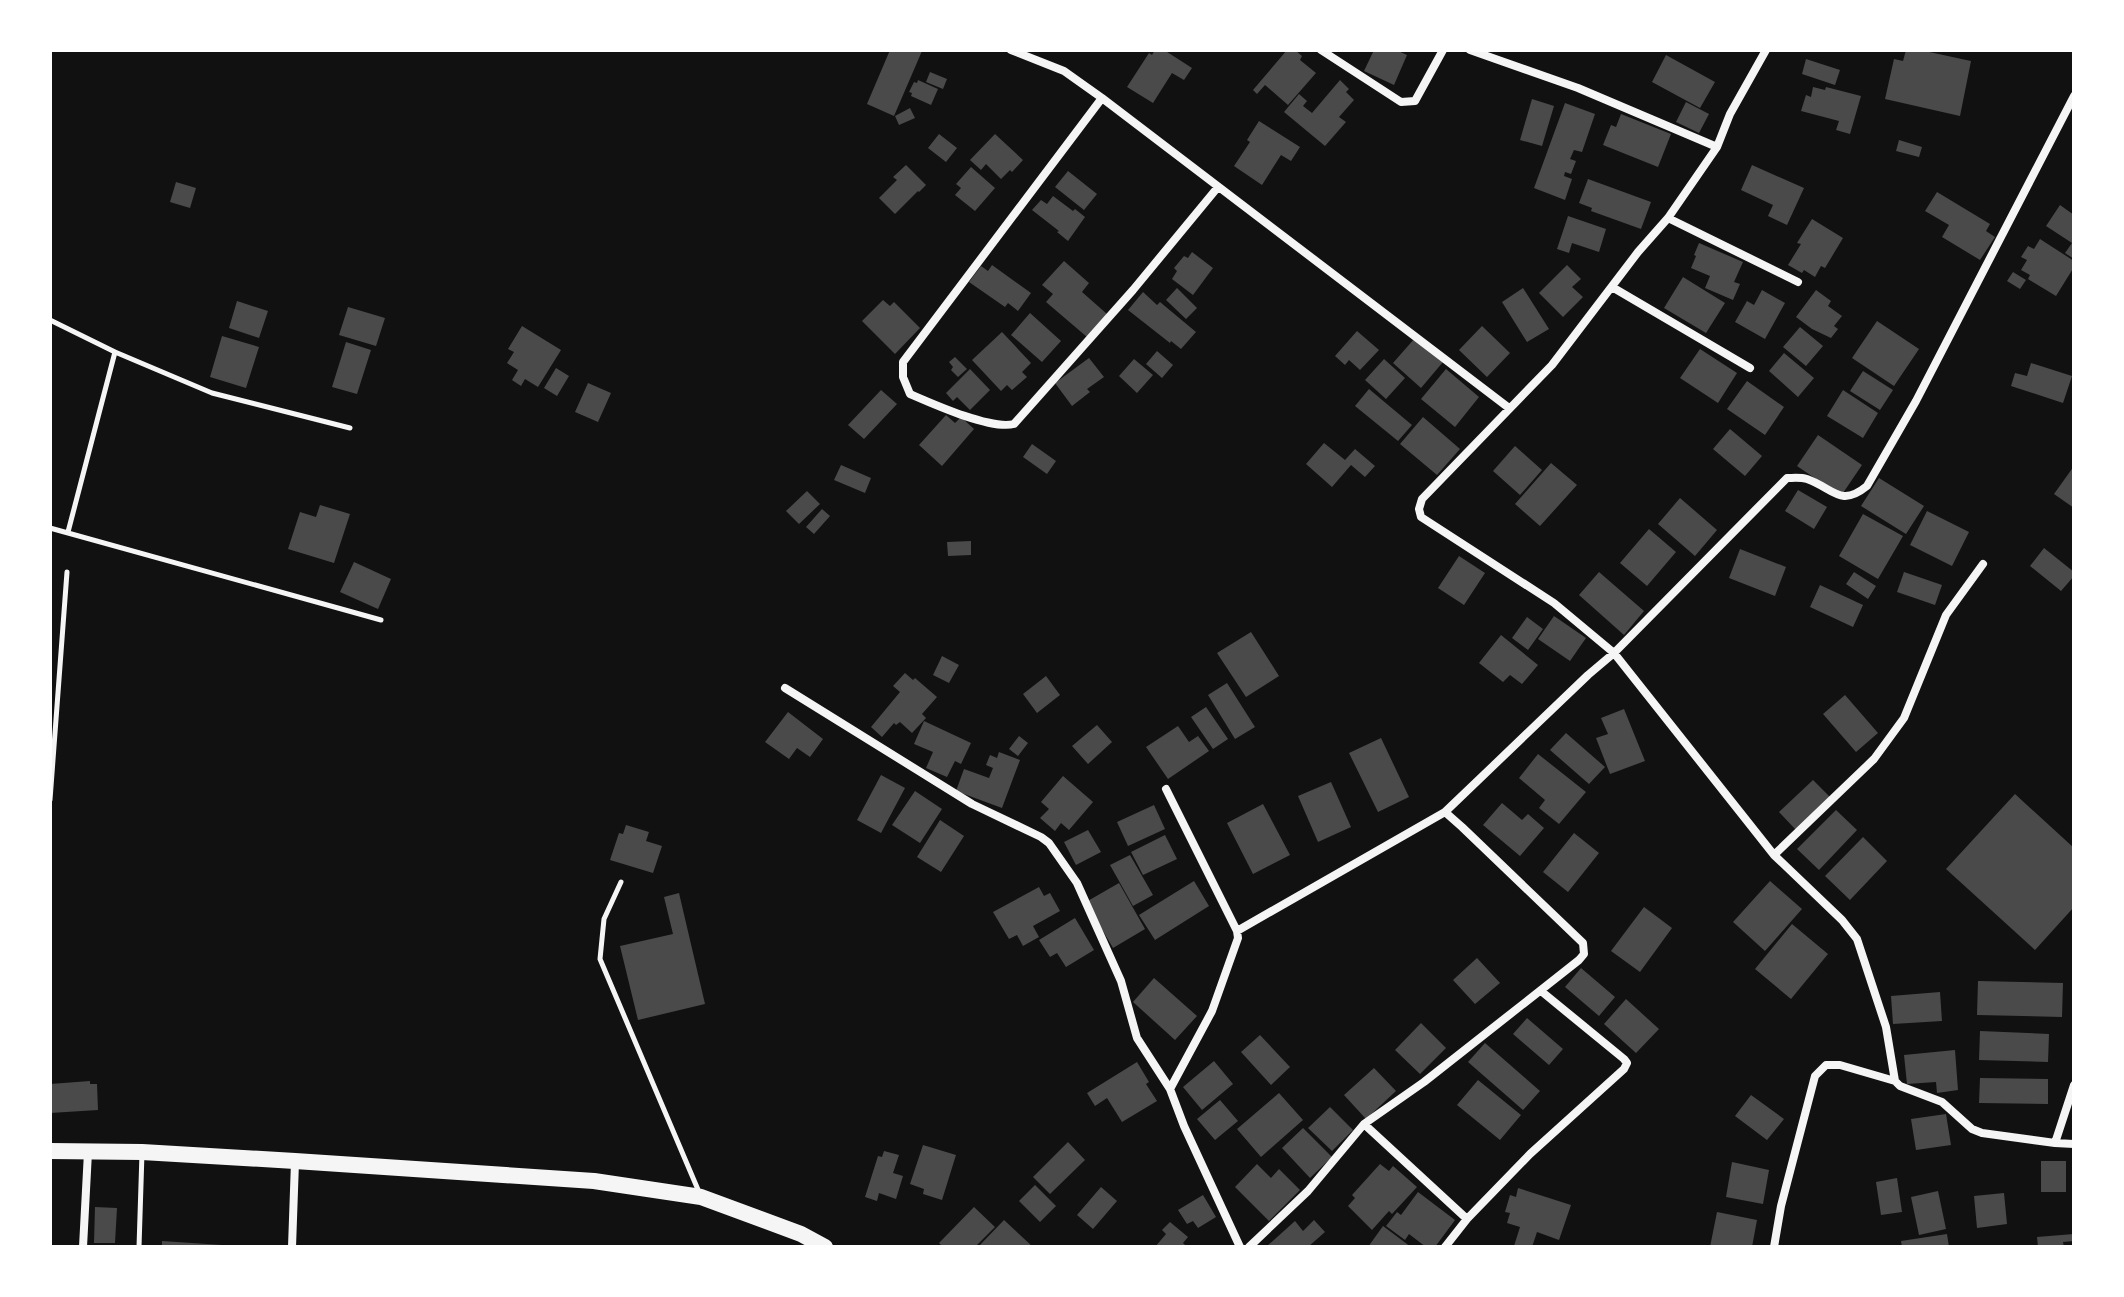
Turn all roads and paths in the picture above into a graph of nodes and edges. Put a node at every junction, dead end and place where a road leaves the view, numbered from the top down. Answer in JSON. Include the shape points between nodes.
{"nodes":[{"id":1,"x":1011,"y":50,"type":"edge"},
{"id":2,"x":1321,"y":50,"type":"edge"},
{"id":3,"x":1443,"y":50,"type":"edge"},
{"id":4,"x":1470,"y":50,"type":"edge"},
{"id":5,"x":1766,"y":50,"type":"edge"},
{"id":6,"x":2074,"y":96,"type":"edge"},
{"id":7,"x":1102,"y":98,"type":"junction"},
{"id":8,"x":1717,"y":147,"type":"junction"},
{"id":9,"x":1218,"y":187,"type":"junction"},
{"id":10,"x":1668,"y":218,"type":"junction"},
{"id":11,"x":1798,"y":282,"type":"dead end"},
{"id":12,"x":1612,"y":287,"type":"junction"},
{"id":13,"x":50,"y":320,"type":"edge"},
{"id":14,"x":115,"y":352,"type":"junction"},
{"id":15,"x":1750,"y":368,"type":"dead end"},
{"id":16,"x":1509,"y":408,"type":"junction"},
{"id":17,"x":350,"y":428,"type":"dead end"},
{"id":18,"x":50,"y":528,"type":"edge"},
{"id":19,"x":68,"y":532,"type":"junction"},
{"id":20,"x":1983,"y":564,"type":"dead end"},
{"id":21,"x":67,"y":572,"type":"dead end"},
{"id":22,"x":381,"y":620,"type":"dead end"},
{"id":23,"x":1614,"y":653,"type":"junction"},
{"id":24,"x":785,"y":688,"type":"dead end"},
{"id":25,"x":1166,"y":789,"type":"dead end"},
{"id":26,"x":50,"y":800,"type":"edge"},
{"id":27,"x":1445,"y":812,"type":"junction"},
{"id":28,"x":1774,"y":855,"type":"junction"},
{"id":29,"x":621,"y":882,"type":"dead end"},
{"id":30,"x":1237,"y":931,"type":"junction"},
{"id":31,"x":1541,"y":991,"type":"junction"},
{"id":32,"x":1895,"y":1081,"type":"junction"},
{"id":33,"x":2074,"y":1085,"type":"edge"},
{"id":34,"x":1170,"y":1089,"type":"junction"},
{"id":35,"x":1364,"y":1124,"type":"junction"},
{"id":36,"x":2055,"y":1143,"type":"junction"},
{"id":37,"x":2074,"y":1144,"type":"edge"},
{"id":38,"x":50,"y":1151,"type":"edge"},
{"id":39,"x":88,"y":1152,"type":"junction"},
{"id":40,"x":142,"y":1152,"type":"junction"},
{"id":41,"x":295,"y":1161,"type":"junction"},
{"id":42,"x":701,"y":1197,"type":"junction"},
{"id":43,"x":1467,"y":1219,"type":"junction"},
{"id":44,"x":83,"y":1247,"type":"edge"},
{"id":45,"x":139,"y":1247,"type":"edge"},
{"id":46,"x":292,"y":1247,"type":"edge"},
{"id":47,"x":825,"y":1247,"type":"edge"},
{"id":48,"x":1240,"y":1247,"type":"edge"},
{"id":49,"x":1249,"y":1247,"type":"edge"},
{"id":50,"x":1445,"y":1247,"type":"edge"},
{"id":51,"x":1774,"y":1247,"type":"edge"}],
"edges":[{"from":1,"to":7,"type":"street","via":[[1064,71]]},
{"from":2,"to":3,"type":"street","via":[[1408,103],[1415,101]]},
{"from":4,"to":8,"type":"street","via":[[1578,88]]},
{"from":5,"to":8,"type":"street"},
{"from":6,"to":23,"type":"street","via":[[1867,486],[1856,495],[1841,497],[1804,478],[1787,478]]},
{"from":7,"to":9,"type":"street"},
{"from":7,"to":9,"type":"street","via":[[903,362],[910,394],[999,425],[1014,424]]},
{"from":8,"to":10,"type":"street"},
{"from":9,"to":16,"type":"street"},
{"from":10,"to":11,"type":"street"},
{"from":10,"to":12,"type":"street"},
{"from":12,"to":15,"type":"street"},
{"from":12,"to":16,"type":"street","via":[[1552,365]]},
{"from":13,"to":14,"type":"lane"},
{"from":14,"to":17,"type":"lane","via":[[212,393]]},
{"from":14,"to":19,"type":"lane"},
{"from":16,"to":23,"type":"street","via":[[1422,499],[1421,517],[1554,603]]},
{"from":18,"to":19,"type":"lane"},
{"from":19,"to":22,"type":"lane"},
{"from":20,"to":28,"type":"street","via":[[1946,615],[1904,718],[1887,744]]},
{"from":21,"to":26,"type":"lane"},
{"from":23,"to":27,"type":"street"},
{"from":23,"to":28,"type":"street"},
{"from":24,"to":34,"type":"street","via":[[972,804],[1049,843],[1077,883],[1121,981],[1137,1038]]},
{"from":25,"to":30,"type":"street"},
{"from":27,"to":30,"type":"street"},
{"from":27,"to":31,"type":"street","via":[[1583,943],[1579,960]]},
{"from":28,"to":32,"type":"street","via":[[1857,939],[1886,1027]]},
{"from":29,"to":42,"type":"lane","via":[[604,919],[600,959]]},
{"from":30,"to":34,"type":"street","via":[[1212,1011]]},
{"from":31,"to":35,"type":"street"},
{"from":31,"to":43,"type":"street","via":[[1627,1063]]},
{"from":32,"to":36,"type":"street","via":[[1942,1102],[1982,1133]]},
{"from":32,"to":51,"type":"street","via":[[1840,1065],[1826,1065],[1815,1076]]},
{"from":33,"to":36,"type":"street"},
{"from":34,"to":48,"type":"street"},
{"from":35,"to":43,"type":"street"},
{"from":35,"to":49,"type":"street","via":[[1308,1191]]},
{"from":36,"to":37,"type":"street"},
{"from":38,"to":39,"type":"highway"},
{"from":39,"to":40,"type":"highway"},
{"from":39,"to":44,"type":"street"},
{"from":40,"to":41,"type":"highway"},
{"from":40,"to":45,"type":"lane"},
{"from":41,"to":42,"type":"highway","via":[[594,1181]]},
{"from":41,"to":46,"type":"street"},
{"from":42,"to":47,"type":"highway"},
{"from":43,"to":50,"type":"street"}]}
